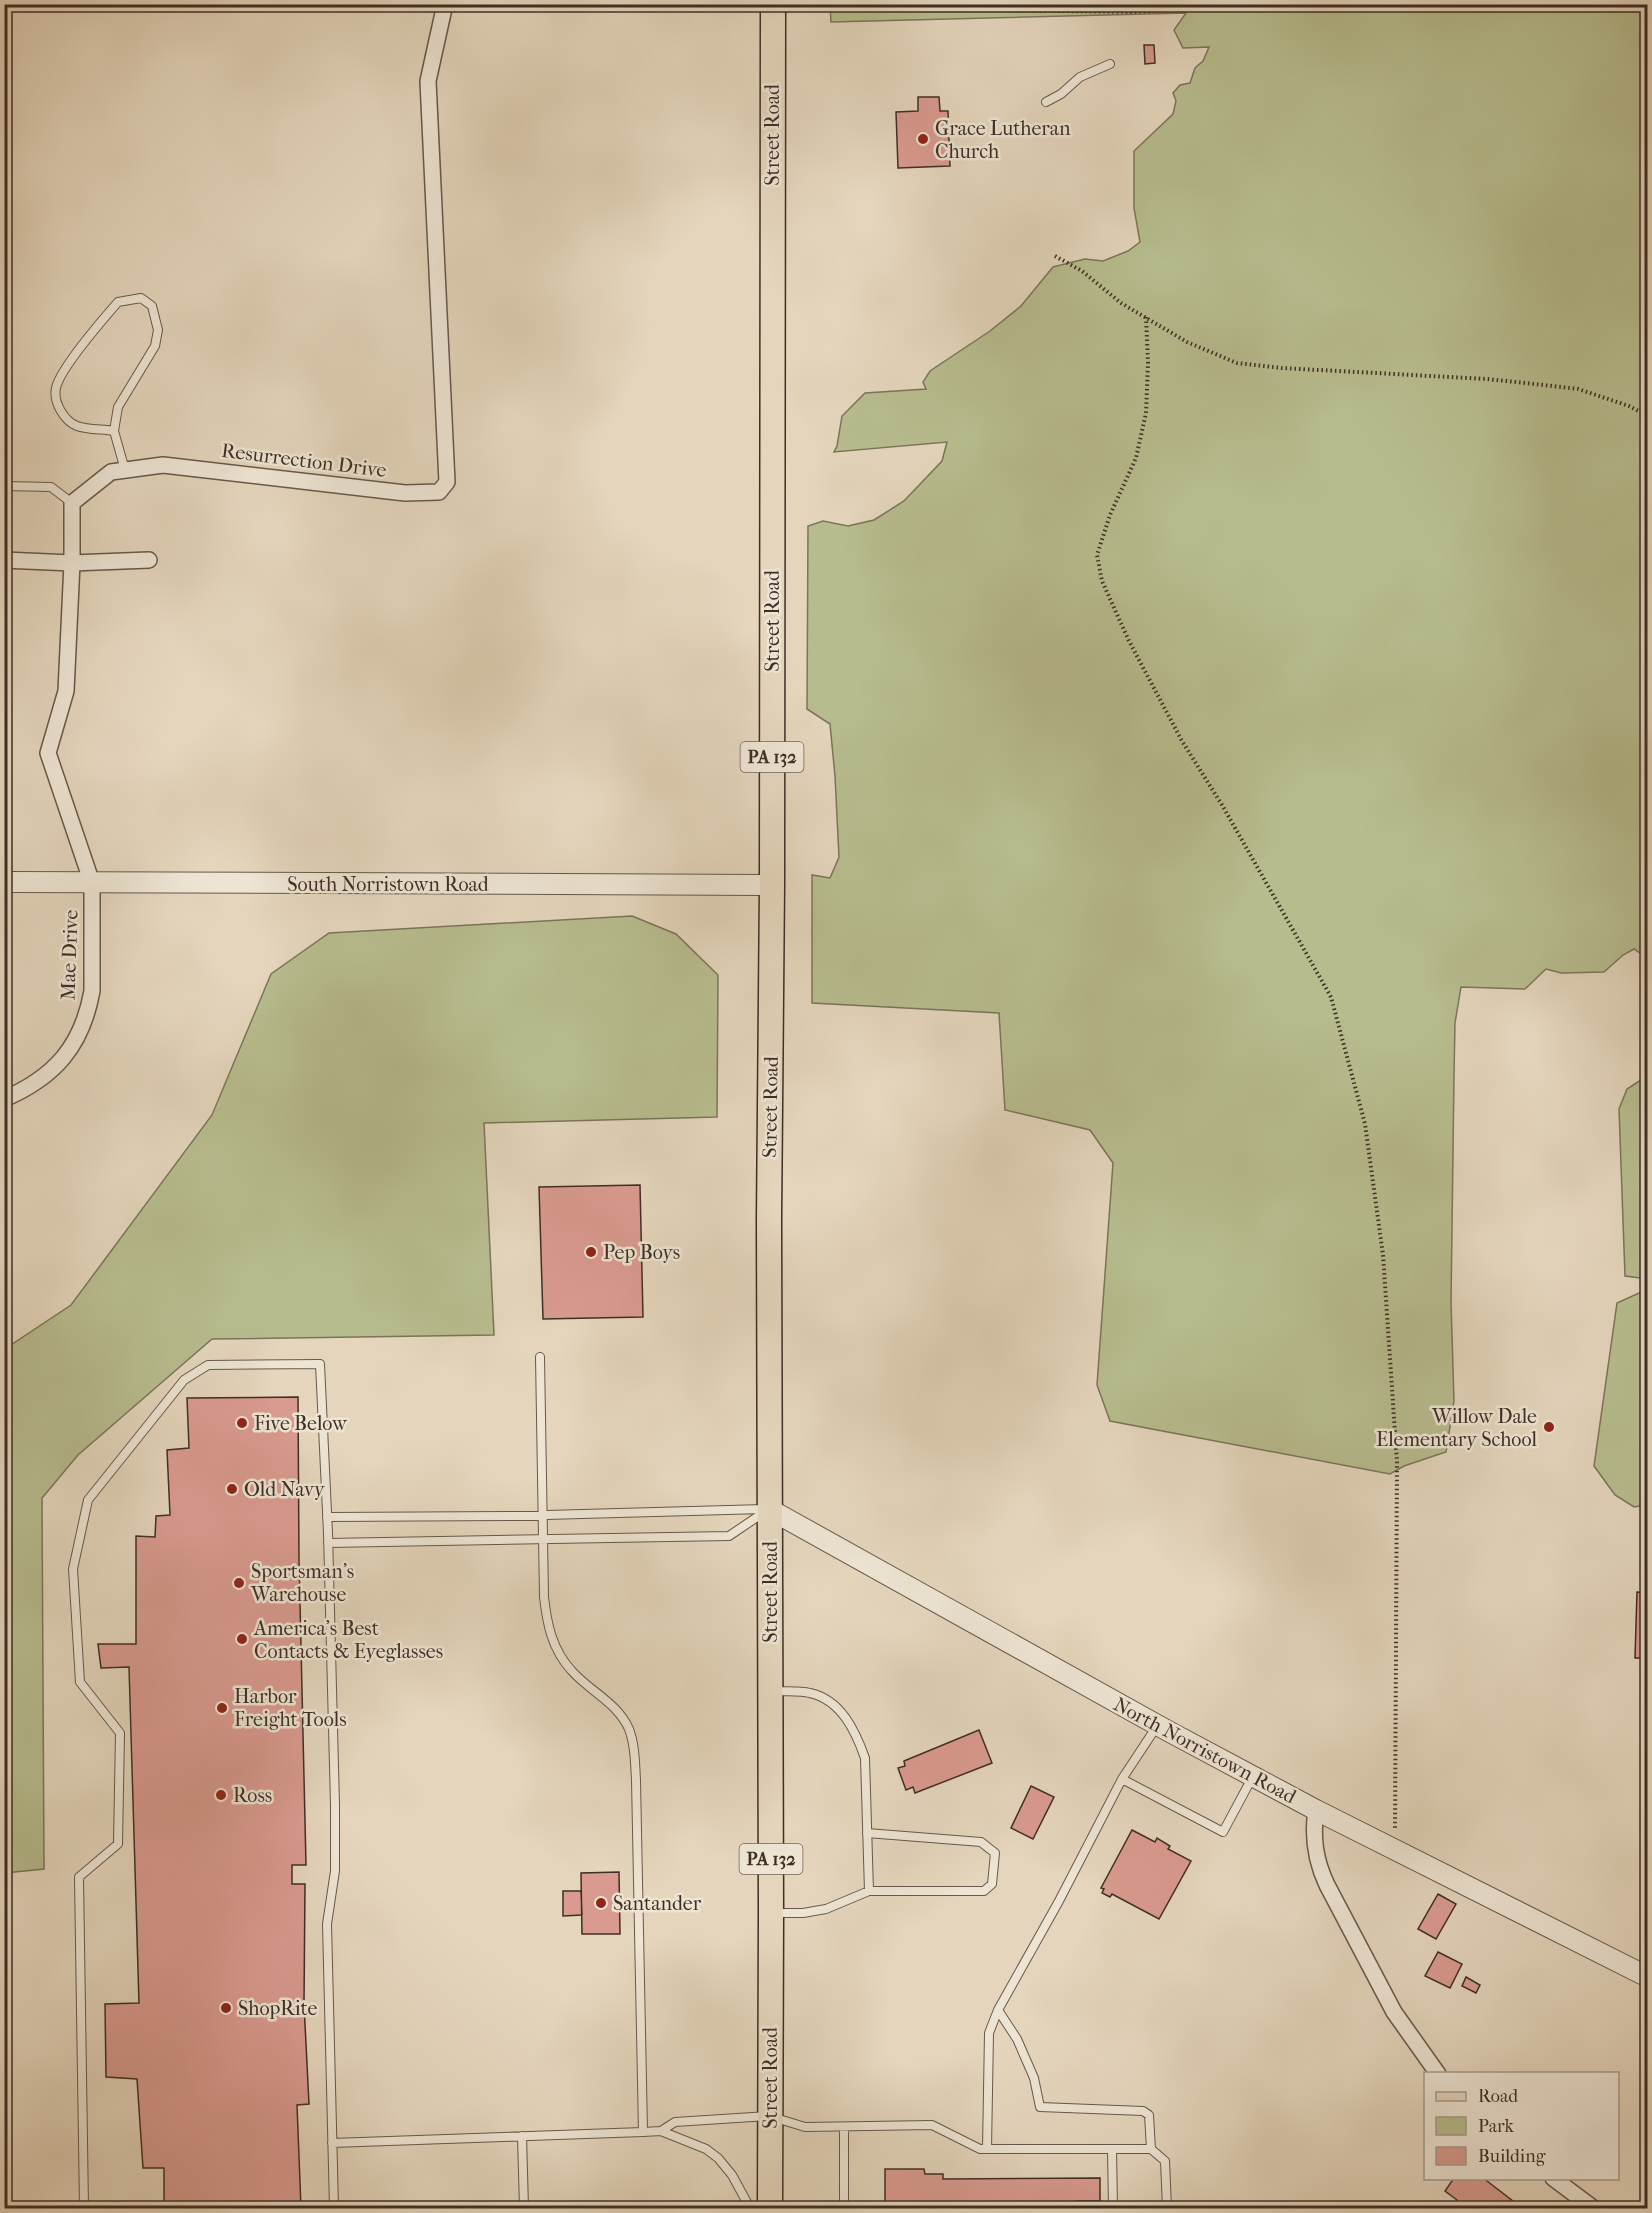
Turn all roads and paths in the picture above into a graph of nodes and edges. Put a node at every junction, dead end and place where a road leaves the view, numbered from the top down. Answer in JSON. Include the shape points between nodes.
{"nodes":[{"id":1,"x":445,"y":4,"type":"edge"},
{"id":2,"x":773,"y":4,"type":"edge"},
{"id":3,"x":910,"y":4,"type":"edge"},
{"id":4,"x":1309,"y":4,"type":"edge"},
{"id":5,"x":1110,"y":64,"type":"dead end"},
{"id":6,"x":1046,"y":102,"type":"dead end"},
{"id":7,"x":1055,"y":256,"type":"dead end"},
{"id":8,"x":1146,"y":317,"type":"junction"},
{"id":9,"x":1647,"y":416,"type":"edge"},
{"id":10,"x":114,"y":431,"type":"junction"},
{"id":11,"x":125,"y":470,"type":"junction"},
{"id":12,"x":4,"y":486,"type":"edge"},
{"id":13,"x":72,"y":503,"type":"junction"},
{"id":14,"x":4,"y":560,"type":"edge"},
{"id":15,"x":149,"y":560,"type":"dead end"},
{"id":16,"x":72,"y":563,"type":"junction"},
{"id":17,"x":4,"y":882,"type":"edge"},
{"id":18,"x":92,"y":883,"type":"junction"},
{"id":19,"x":772,"y":885,"type":"junction"},
{"id":20,"x":4,"y":1099,"type":"edge"},
{"id":21,"x":540,"y":1358,"type":"dead end"},
{"id":22,"x":769,"y":1509,"type":"junction"},
{"id":23,"x":544,"y":1515,"type":"junction"},
{"id":24,"x":327,"y":1517,"type":"junction"},
{"id":25,"x":544,"y":1539,"type":"junction"},
{"id":26,"x":328,"y":1543,"type":"junction"},
{"id":27,"x":771,"y":1691,"type":"junction"},
{"id":28,"x":1158,"y":1725,"type":"junction"},
{"id":29,"x":1253,"y":1776,"type":"junction"},
{"id":30,"x":1122,"y":1779,"type":"junction"},
{"id":31,"x":1316,"y":1810,"type":"junction"},
{"id":32,"x":867,"y":1833,"type":"junction"},
{"id":33,"x":1395,"y":1848,"type":"junction"},
{"id":34,"x":869,"y":1891,"type":"junction"},
{"id":35,"x":771,"y":1913,"type":"junction"},
{"id":36,"x":1647,"y":1977,"type":"edge"},
{"id":37,"x":998,"y":2010,"type":"junction"},
{"id":38,"x":1437,"y":2072,"type":"edge"},
{"id":39,"x":769,"y":2116,"type":"junction"},
{"id":40,"x":844,"y":2127,"type":"junction"},
{"id":41,"x":661,"y":2131,"type":"junction"},
{"id":42,"x":643,"y":2132,"type":"junction"},
{"id":43,"x":522,"y":2136,"type":"junction"},
{"id":44,"x":332,"y":2143,"type":"junction"},
{"id":45,"x":987,"y":2149,"type":"junction"},
{"id":46,"x":1112,"y":2149,"type":"junction"},
{"id":47,"x":1151,"y":2149,"type":"junction"},
{"id":48,"x":1557,"y":2180,"type":"edge"},
{"id":49,"x":84,"y":2208,"type":"edge"},
{"id":50,"x":334,"y":2208,"type":"edge"},
{"id":51,"x":524,"y":2208,"type":"edge"},
{"id":52,"x":750,"y":2208,"type":"edge"},
{"id":53,"x":770,"y":2208,"type":"edge"},
{"id":54,"x":844,"y":2208,"type":"edge"},
{"id":55,"x":1113,"y":2208,"type":"edge"},
{"id":56,"x":1167,"y":2208,"type":"edge"},
{"id":57,"x":1593,"y":2208,"type":"edge"}],
"edges":[{"from":1,"to":11,"type":"street","name":"Resurrection Drive","via":[[428,81],[447,482],[439,492],[405,493],[163,465]]},
{"from":2,"to":19,"type":"main road","name":"Street Road","number":"PA 132"},
{"from":3,"to":4,"type":"path","via":[[993,10],[1132,12]]},
{"from":5,"to":6,"type":"lane","via":[[1080,77]]},
{"from":7,"to":8,"type":"path"},
{"from":8,"to":9,"type":"path","via":[[1187,342],[1237,363],[1487,379],[1578,389]]},
{"from":8,"to":33,"type":"path","via":[[1146,412],[1136,458],[1097,555],[1102,581],[1166,711],[1331,997],[1365,1125],[1383,1255],[1397,1462]]},
{"from":10,"to":10,"type":"lane","via":[[118,407],[155,346],[158,330],[152,306],[141,298],[118,302],[56,387],[56,402],[67,419],[78,426]]},
{"from":10,"to":11,"type":"lane"},
{"from":11,"to":13,"type":"street","name":"Resurrection Drive","via":[[111,472]]},
{"from":12,"to":13,"type":"lane","via":[[51,487]]},
{"from":13,"to":16,"type":"street"},
{"from":14,"to":16,"type":"street"},
{"from":15,"to":16,"type":"street"},
{"from":16,"to":18,"type":"street","via":[[66,691],[48,753]]},
{"from":17,"to":18,"type":"street","name":"South Norristown Road"},
{"from":18,"to":19,"type":"street","name":"South Norristown Road"},
{"from":18,"to":20,"type":"street","name":"Mae Drive","via":[[92,991],[80,1034],[46,1076]]},
{"from":19,"to":22,"type":"main road","name":"Street Road","number":"PA 132"},
{"from":21,"to":23,"type":"lane"},
{"from":22,"to":23,"type":"lane"},
{"from":22,"to":25,"type":"lane","via":[[729,1536]]},
{"from":22,"to":27,"type":"main road","name":"Street Road","number":"PA 132"},
{"from":22,"to":28,"type":"street","name":"North Norristown Road"},
{"from":23,"to":24,"type":"lane"},
{"from":23,"to":25,"type":"lane"},
{"from":24,"to":26,"type":"lane"},
{"from":24,"to":49,"type":"lane","via":[[320,1364],[207,1365],[184,1380],[88,1500],[73,1569],[80,1682],[120,1732],[118,1844],[79,1877]]},
{"from":25,"to":26,"type":"lane"},
{"from":25,"to":42,"type":"lane","via":[[544,1597],[553,1641],[572,1672],[616,1710],[633,1744]]},
{"from":26,"to":44,"type":"lane","via":[[336,1813],[335,1871],[327,1924]]},
{"from":27,"to":32,"type":"lane","via":[[808,1692],[827,1699],[850,1725],[865,1758]]},
{"from":27,"to":35,"type":"main road","name":"Street Road","number":"PA 132"},
{"from":28,"to":29,"type":"street","name":"North Norristown Road"},
{"from":28,"to":30,"type":"lane"},
{"from":29,"to":30,"type":"lane","via":[[1223,1832]]},
{"from":29,"to":31,"type":"street","name":"North Norristown Road"},
{"from":30,"to":37,"type":"lane"},
{"from":31,"to":33,"type":"street","name":"North Norristown Road"},
{"from":31,"to":38,"type":"street","via":[[1315,1849],[1326,1885],[1394,2012]]},
{"from":32,"to":34,"type":"lane"},
{"from":32,"to":34,"type":"lane","via":[[981,1842],[994,1853],[992,1884],[984,1891]]},
{"from":33,"to":36,"type":"street","name":"North Norristown Road"},
{"from":34,"to":35,"type":"lane","via":[[826,1909]]},
{"from":35,"to":39,"type":"main road","name":"Street Road","number":"PA 132"},
{"from":37,"to":45,"type":"lane","via":[[989,2033]]},
{"from":37,"to":47,"type":"lane","via":[[1017,2039],[1034,2078],[1040,2107],[1143,2111],[1149,2115]]},
{"from":39,"to":40,"type":"lane","via":[[806,2127]]},
{"from":39,"to":41,"type":"lane","via":[[675,2122]]},
{"from":39,"to":53,"type":"main road","name":"Street Road","number":"PA 132"},
{"from":40,"to":45,"type":"lane","via":[[932,2125]]},
{"from":40,"to":54,"type":"lane"},
{"from":41,"to":42,"type":"lane"},
{"from":41,"to":52,"type":"lane","via":[[694,2143],[718,2158]]},
{"from":42,"to":43,"type":"lane"},
{"from":43,"to":44,"type":"lane"},
{"from":43,"to":51,"type":"lane"},
{"from":44,"to":50,"type":"lane"},
{"from":45,"to":46,"type":"lane"},
{"from":46,"to":47,"type":"lane"},
{"from":46,"to":55,"type":"lane"},
{"from":47,"to":56,"type":"lane","via":[[1165,2161]]},
{"from":48,"to":57,"type":"street"}]}
